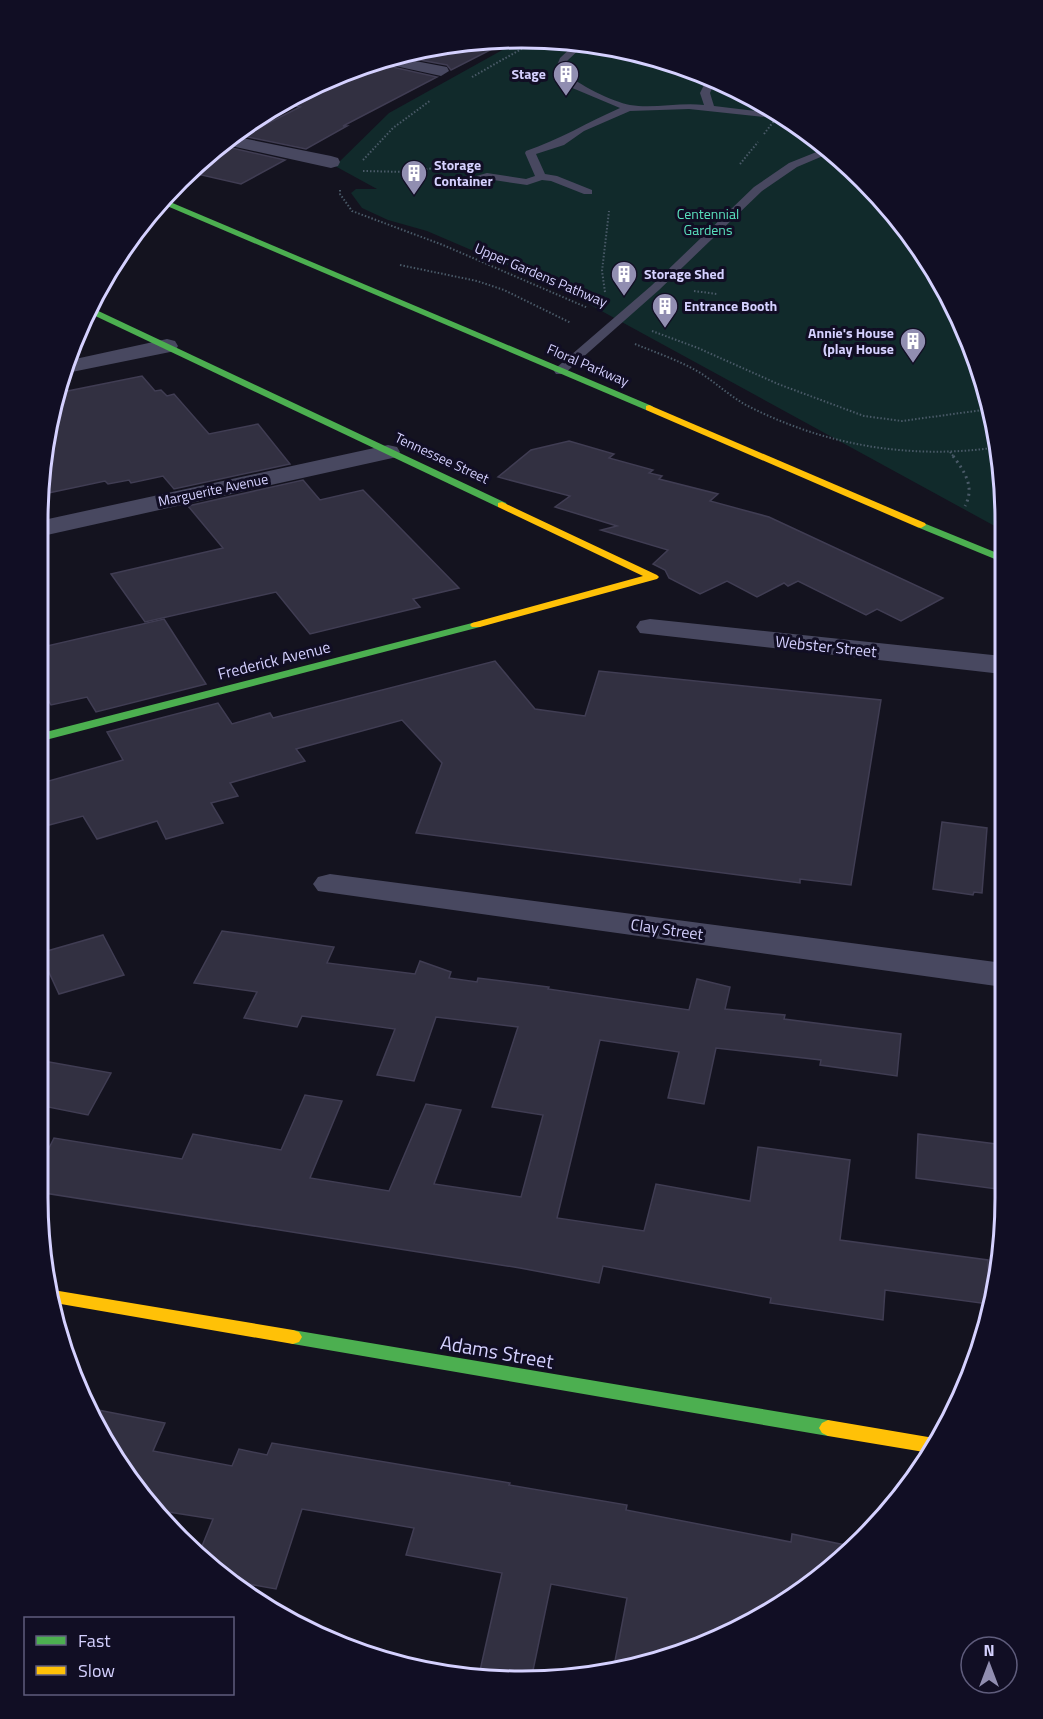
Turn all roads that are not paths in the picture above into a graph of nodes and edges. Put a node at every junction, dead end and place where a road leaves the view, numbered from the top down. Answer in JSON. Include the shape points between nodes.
{"nodes":[{"id":1,"x":573,"y":51,"type":"edge"},
{"id":2,"x":402,"y":63,"type":"edge"},
{"id":3,"x":441,"y":71,"type":"dead end"},
{"id":4,"x":708,"y":86,"type":"edge"},
{"id":5,"x":628,"y":108,"type":"junction"},
{"id":6,"x":710,"y":108,"type":"junction"},
{"id":7,"x":764,"y":115,"type":"edge"},
{"id":8,"x":238,"y":142,"type":"edge"},
{"id":9,"x":820,"y":154,"type":"edge"},
{"id":10,"x":331,"y":162,"type":"dead end"},
{"id":11,"x":541,"y":177,"type":"junction"},
{"id":12,"x":466,"y":182,"type":"dead end"},
{"id":13,"x":588,"y":192,"type":"road end"},
{"id":14,"x":170,"y":205,"type":"edge"},
{"id":15,"x":97,"y":313,"type":"edge"},
{"id":16,"x":167,"y":346,"type":"junction"},
{"id":17,"x":74,"y":366,"type":"edge"},
{"id":18,"x":560,"y":371,"type":"junction"},
{"id":19,"x":388,"y":452,"type":"junction"},
{"id":20,"x":48,"y":527,"type":"edge"},
{"id":21,"x":995,"y":556,"type":"edge"},
{"id":22,"x":519,"y":615,"type":"joint"},
{"id":23,"x":650,"y":627,"type":"dead end"},
{"id":24,"x":995,"y":665,"type":"edge"},
{"id":25,"x":48,"y":735,"type":"edge"},
{"id":26,"x":330,"y":884,"type":"dead end"},
{"id":27,"x":995,"y":974,"type":"edge"},
{"id":28,"x":59,"y":1297,"type":"edge"},
{"id":29,"x":925,"y":1445,"type":"edge"}],
"edges":[{"from":1,"to":5,"type":"lane","via":[[563,60],[559,73],[573,85]]},
{"from":2,"to":3,"type":"street"},
{"from":4,"to":6,"type":"lane","via":[[705,93]]},
{"from":5,"to":6,"type":"lane"},
{"from":5,"to":11,"type":"lane","via":[[560,143],[530,153]]},
{"from":6,"to":7,"type":"lane"},
{"from":8,"to":10,"type":"street"},
{"from":9,"to":18,"type":"lane","via":[[793,165],[758,189],[670,274]]},
{"from":11,"to":12,"type":"lane","via":[[527,182],[488,176]]},
{"from":11,"to":13,"type":"lane"},
{"from":14,"to":18,"type":"street","name":"Floral Parkway"},
{"from":15,"to":16,"type":"street","name":"Tennessee Street"},
{"from":16,"to":17,"type":"street"},
{"from":16,"to":19,"type":"street","name":"Tennessee Street"},
{"from":18,"to":21,"type":"street","name":"Floral Parkway"},
{"from":19,"to":20,"type":"street","name":"Marguerite Avenue"},
{"from":19,"to":22,"type":"street","name":"Tennessee Street","via":[[653,577]]},
{"from":22,"to":25,"type":"street","name":"Frederick Avenue"},
{"from":23,"to":24,"type":"street","name":"Webster Street"},
{"from":26,"to":27,"type":"street","name":"Clay Street"},
{"from":28,"to":29,"type":"street","name":"Adams Street"}]}
